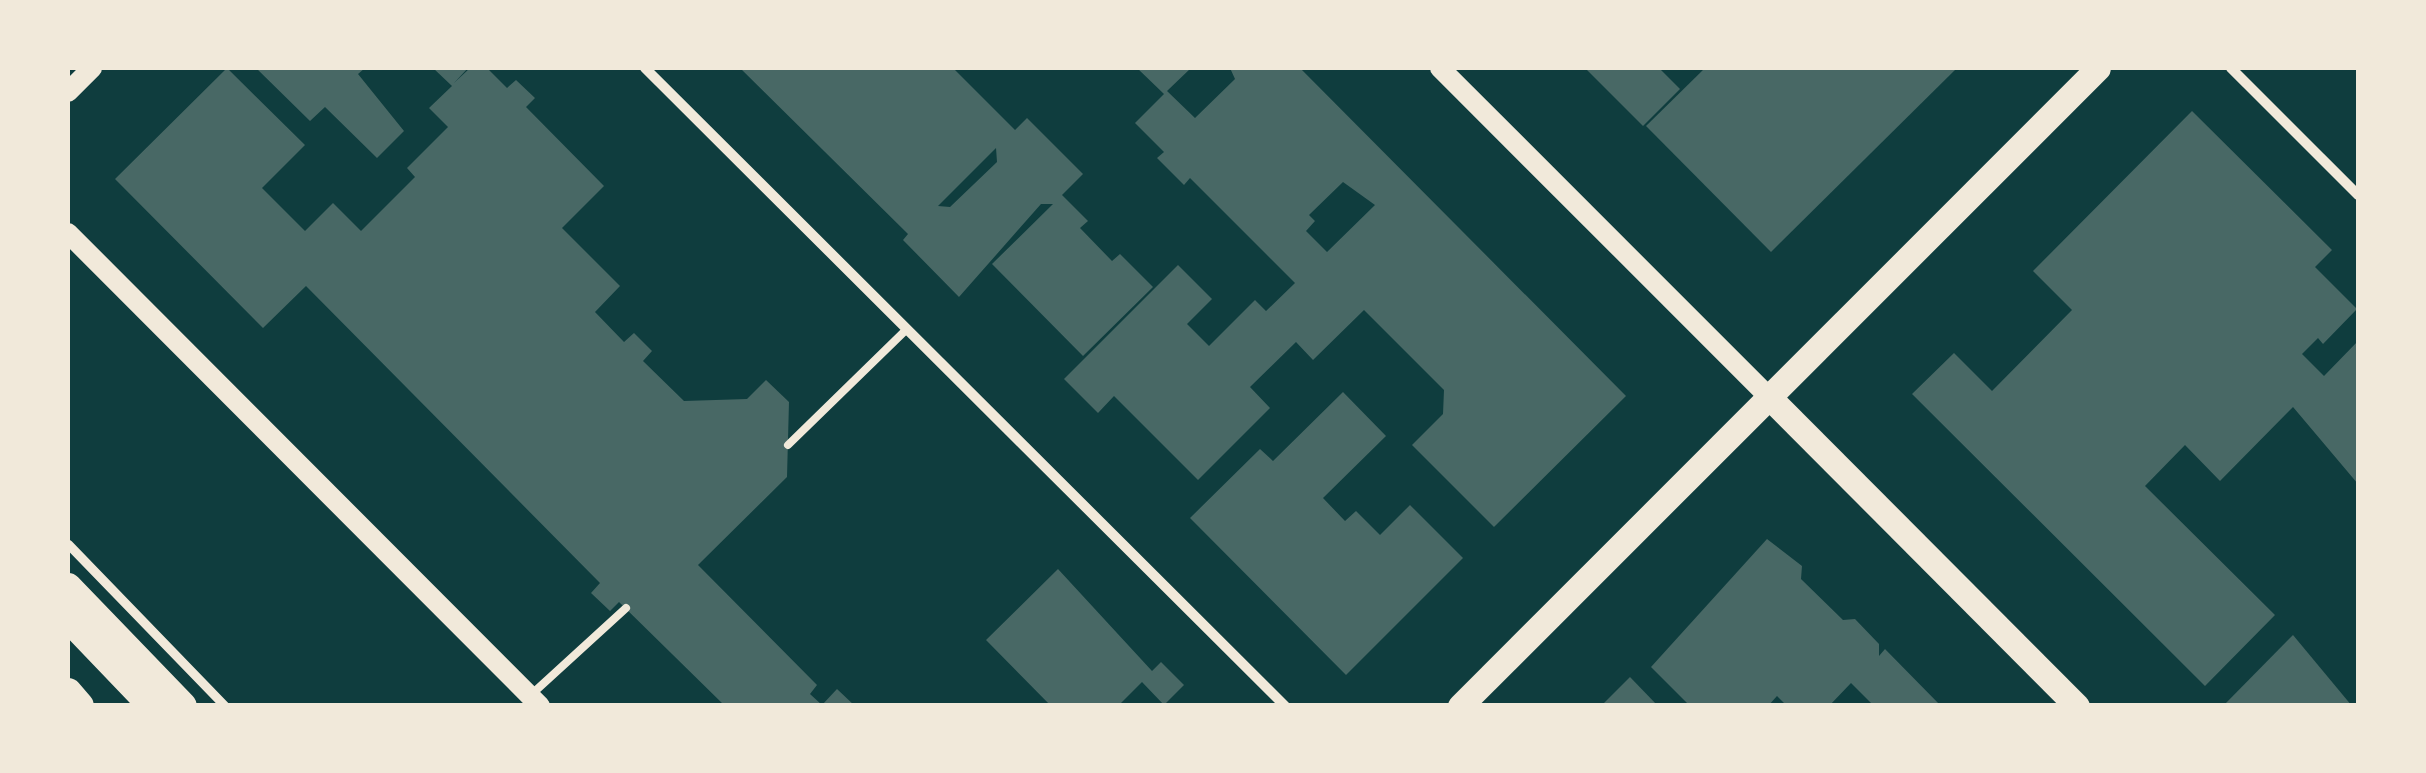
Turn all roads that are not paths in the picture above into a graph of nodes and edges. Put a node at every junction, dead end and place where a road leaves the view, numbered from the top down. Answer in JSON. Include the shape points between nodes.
{"nodes":[{"id":1,"x":92,"y":68,"type":"edge"},
{"id":2,"x":645,"y":68,"type":"edge"},
{"id":3,"x":1440,"y":68,"type":"edge"},
{"id":4,"x":2098,"y":68,"type":"edge"},
{"id":5,"x":2232,"y":68,"type":"edge"},
{"id":6,"x":68,"y":92,"type":"edge"},
{"id":7,"x":2358,"y":194,"type":"edge"},
{"id":8,"x":68,"y":232,"type":"edge"},
{"id":9,"x":907,"y":328,"type":"junction"},
{"id":10,"x":1770,"y":397,"type":"junction"},
{"id":11,"x":788,"y":445,"type":"dead end"},
{"id":12,"x":68,"y":544,"type":"edge"},
{"id":13,"x":68,"y":588,"type":"edge"},
{"id":14,"x":626,"y":608,"type":"dead end"},
{"id":15,"x":68,"y":618,"type":"edge"},
{"id":16,"x":68,"y":692,"type":"edge"},
{"id":17,"x":535,"y":701,"type":"edge"},
{"id":18,"x":80,"y":706,"type":"edge"},
{"id":19,"x":152,"y":706,"type":"edge"},
{"id":20,"x":182,"y":706,"type":"edge"},
{"id":21,"x":225,"y":706,"type":"edge"},
{"id":22,"x":1285,"y":706,"type":"edge"},
{"id":23,"x":1460,"y":706,"type":"edge"},
{"id":24,"x":2077,"y":706,"type":"edge"}],
"edges":[{"from":1,"to":6,"type":"main road"},
{"from":2,"to":9,"type":"street"},
{"from":3,"to":10,"type":"main road"},
{"from":4,"to":10,"type":"main road"},
{"from":5,"to":7,"type":"street"},
{"from":8,"to":17,"type":"main road"},
{"from":9,"to":11,"type":"lane"},
{"from":9,"to":22,"type":"street"},
{"from":10,"to":23,"type":"main road"},
{"from":10,"to":24,"type":"main road"},
{"from":12,"to":21,"type":"street"},
{"from":13,"to":20,"type":"highway"},
{"from":14,"to":17,"type":"lane"},
{"from":15,"to":19,"type":"highway"},
{"from":16,"to":18,"type":"highway"}]}
